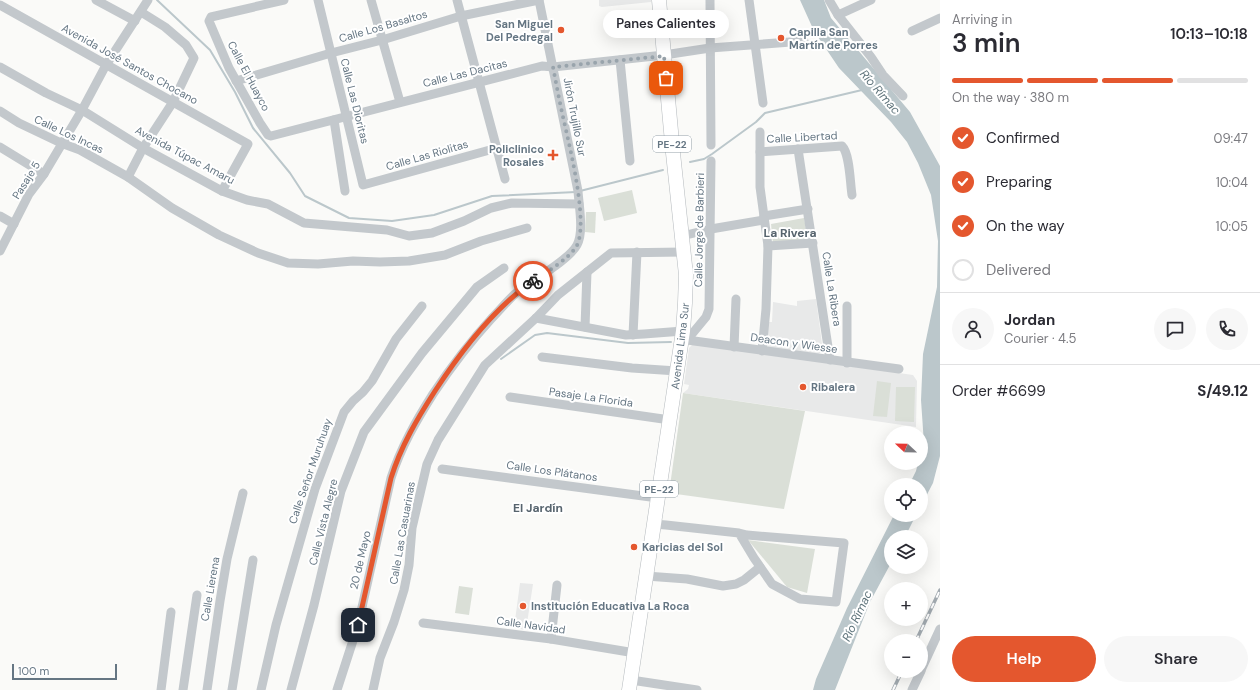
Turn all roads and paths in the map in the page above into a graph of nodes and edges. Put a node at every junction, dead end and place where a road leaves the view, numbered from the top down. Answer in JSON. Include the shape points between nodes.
{"nodes":[{"id":1,"x":96,"y":0,"type":"edge"},
{"id":2,"x":148,"y":0,"type":"edge"},
{"id":3,"x":284,"y":0,"type":"edge"},
{"id":4,"x":318,"y":0,"type":"edge"},
{"id":5,"x":371,"y":0,"type":"edge"},
{"id":6,"x":457,"y":0,"type":"edge"},
{"id":7,"x":539,"y":0,"type":"edge"},
{"id":8,"x":659,"y":0,"type":"edge"},
{"id":9,"x":710,"y":0,"type":"edge"},
{"id":10,"x":749,"y":0,"type":"edge"},
{"id":11,"x":829,"y":0,"type":"edge"},
{"id":12,"x":871,"y":0,"type":"edge"},
{"id":13,"x":0,"y":5,"type":"edge"},
{"id":14,"x":141,"y":12,"type":"junction"},
{"id":15,"x":838,"y":15,"type":"junction"},
{"id":16,"x":461,"y":16,"type":"junction"},
{"id":17,"x":940,"y":18,"type":"edge"},
{"id":18,"x":135,"y":21,"type":"junction"},
{"id":19,"x":912,"y":31,"type":"dead end"},
{"id":20,"x":382,"y":40,"type":"junction"},
{"id":21,"x":804,"y":41,"type":"dead end"},
{"id":22,"x":755,"y":45,"type":"junction"},
{"id":23,"x":710,"y":48,"type":"junction"},
{"id":24,"x":331,"y":53,"type":"junction"},
{"id":25,"x":664,"y":56,"type":"junction"},
{"id":26,"x":620,"y":60,"type":"junction"},
{"id":27,"x":106,"y":65,"type":"junction"},
{"id":28,"x":0,"y":67,"type":"edge"},
{"id":29,"x":553,"y":67,"type":"junction"},
{"id":30,"x":236,"y":81,"type":"junction"},
{"id":31,"x":479,"y":82,"type":"junction"},
{"id":32,"x":903,"y":96,"type":"dead end"},
{"id":33,"x":173,"y":102,"type":"junction"},
{"id":34,"x":400,"y":102,"type":"junction"},
{"id":35,"x":763,"y":103,"type":"dead end"},
{"id":36,"x":82,"y":110,"type":"junction"},
{"id":37,"x":0,"y":111,"type":"edge"},
{"id":38,"x":347,"y":116,"type":"junction"},
{"id":39,"x":334,"y":120,"type":"junction"},
{"id":40,"x":760,"y":132,"type":"dead end"},
{"id":41,"x":275,"y":135,"type":"joint"},
{"id":42,"x":61,"y":143,"type":"junction"},
{"id":43,"x":711,"y":145,"type":"dead end"},
{"id":44,"x":0,"y":146,"type":"edge"},
{"id":45,"x":143,"y":148,"type":"junction"},
{"id":46,"x":497,"y":148,"type":"junction"},
{"id":47,"x":798,"y":149,"type":"junction"},
{"id":48,"x":760,"y":152,"type":"junction"},
{"id":49,"x":630,"y":161,"type":"dead end"},
{"id":50,"x":712,"y":161,"type":"dead end"},
{"id":51,"x":44,"y":174,"type":"junction"},
{"id":52,"x":128,"y":177,"type":"junction"},
{"id":53,"x":505,"y":179,"type":"dead end"},
{"id":54,"x":363,"y":185,"type":"joint"},
{"id":55,"x":222,"y":191,"type":"junction"},
{"id":56,"x":345,"y":191,"type":"dead end"},
{"id":57,"x":852,"y":195,"type":"dead end"},
{"id":58,"x":579,"y":204,"type":"junction"},
{"id":59,"x":808,"y":209,"type":"junction"},
{"id":60,"x":0,"y":216,"type":"edge"},
{"id":61,"x":764,"y":218,"type":"junction"},
{"id":62,"x":14,"y":224,"type":"junction"},
{"id":63,"x":527,"y":228,"type":"dead end"},
{"id":64,"x":711,"y":229,"type":"junction"},
{"id":65,"x":682,"y":236,"type":"junction"},
{"id":66,"x":813,"y":243,"type":"junction"},
{"id":67,"x":768,"y":246,"type":"junction"},
{"id":68,"x":0,"y":251,"type":"edge"},
{"id":69,"x":637,"y":252,"type":"junction"},
{"id":70,"x":684,"y":252,"type":"junction"},
{"id":71,"x":504,"y":268,"type":"dead end"},
{"id":72,"x":587,"y":272,"type":"junction"},
{"id":73,"x":736,"y":299,"type":"dead end"},
{"id":74,"x":422,"y":306,"type":"dead end"},
{"id":75,"x":847,"y":306,"type":"dead end"},
{"id":76,"x":536,"y":318,"type":"junction"},
{"id":77,"x":585,"y":327,"type":"junction"},
{"id":78,"x":633,"y":335,"type":"junction"},
{"id":79,"x":685,"y":336,"type":"junction"},
{"id":80,"x":734,"y":347,"type":"junction"},
{"id":81,"x":762,"y":351,"type":"junction"},
{"id":82,"x":542,"y":357,"type":"dead end"},
{"id":83,"x":830,"y":360,"type":"junction"},
{"id":84,"x":847,"y":363,"type":"junction"},
{"id":85,"x":677,"y":370,"type":"junction"},
{"id":86,"x":899,"y":370,"type":"dead end"},
{"id":87,"x":510,"y":397,"type":"dead end"},
{"id":88,"x":670,"y":420,"type":"junction"},
{"id":89,"x":442,"y":469,"type":"dead end"},
{"id":90,"x":243,"y":493,"type":"dead end"},
{"id":91,"x":658,"y":498,"type":"junction"},
{"id":92,"x":654,"y":524,"type":"junction"},
{"id":93,"x":739,"y":533,"type":"junction"},
{"id":94,"x":253,"y":560,"type":"dead end"},
{"id":95,"x":760,"y":567,"type":"junction"},
{"id":96,"x":646,"y":576,"type":"junction"},
{"id":97,"x":557,"y":585,"type":"dead end"},
{"id":98,"x":197,"y":595,"type":"dead end"},
{"id":99,"x":171,"y":612,"type":"dead end"},
{"id":100,"x":423,"y":623,"type":"dead end"},
{"id":101,"x":940,"y":629,"type":"edge"},
{"id":102,"x":551,"y":640,"type":"junction"},
{"id":103,"x":635,"y":653,"type":"junction"},
{"id":104,"x":928,"y":656,"type":"edge"},
{"id":105,"x":918,"y":678,"type":"edge"},
{"id":106,"x":630,"y":685,"type":"edge"},
{"id":107,"x":161,"y":690,"type":"edge"},
{"id":108,"x":183,"y":690,"type":"edge"},
{"id":109,"x":207,"y":690,"type":"edge"},
{"id":110,"x":232,"y":690,"type":"edge"},
{"id":111,"x":261,"y":690,"type":"edge"},
{"id":112,"x":291,"y":690,"type":"edge"},
{"id":113,"x":337,"y":690,"type":"edge"},
{"id":114,"x":373,"y":690,"type":"edge"},
{"id":115,"x":697,"y":690,"type":"edge"},
{"id":116,"x":912,"y":690,"type":"edge"}],
"edges":[{"from":1,"to":18,"type":"street"},
{"from":2,"to":14,"type":"street","name":"Pasaje 5"},
{"from":3,"to":30,"type":"street","name":"Calle El Huayco","via":[[211,17],[209,22]]},
{"from":4,"to":24,"type":"street","name":"Calle Las Dioritas"},
{"from":5,"to":20,"type":"street"},
{"from":6,"to":16,"type":"street"},
{"from":7,"to":16,"type":"street","name":"Calle Los Basaltos"},
{"from":7,"to":29,"type":"street","name":"Jirón Trujillo Sur"},
{"from":8,"to":25,"type":"highway","name":"Avenida Lima Sur","number":"PE-22"},
{"from":9,"to":23,"type":"street"},
{"from":10,"to":22,"type":"street"},
{"from":11,"to":15,"type":"street"},
{"from":12,"to":15,"type":"street"},
{"from":13,"to":27,"type":"street","name":"Avenida José Santos Chocano"},
{"from":14,"to":18,"type":"street","name":"Pasaje 5"},
{"from":14,"to":33,"type":"street","via":[[186,44],[194,58]]},
{"from":15,"to":32,"type":"street","via":[[883,75]]},
{"from":16,"to":20,"type":"street","name":"Calle Los Basaltos"},
{"from":16,"to":31,"type":"street"},
{"from":17,"to":19,"type":"street"},
{"from":18,"to":27,"type":"street","name":"Pasaje 5"},
{"from":20,"to":24,"type":"street","name":"Calle Los Basaltos"},
{"from":20,"to":34,"type":"street"},
{"from":21,"to":22,"type":"street","name":"Calle Las Dacitas"},
{"from":22,"to":23,"type":"street","name":"Calle Las Dacitas"},
{"from":22,"to":35,"type":"street"},
{"from":23,"to":25,"type":"street","name":"Calle Las Dacitas"},
{"from":23,"to":43,"type":"street"},
{"from":24,"to":30,"type":"street","name":"Calle Los Basaltos"},
{"from":24,"to":38,"type":"street","name":"Calle Las Dioritas"},
{"from":25,"to":26,"type":"street","name":"Calle Las Dacitas"},
{"from":25,"to":65,"type":"highway","name":"Avenida Lima Sur","number":"PE-22"},
{"from":26,"to":29,"type":"street","name":"Calle Las Dacitas"},
{"from":26,"to":49,"type":"street"},
{"from":27,"to":33,"type":"street","name":"Avenida José Santos Chocano"},
{"from":27,"to":36,"type":"street","name":"Pasaje 5"},
{"from":28,"to":36,"type":"street","name":"Avenida Túpac Amaru"},
{"from":29,"to":31,"type":"street","name":"Calle Las Dacitas","via":[[542,66]]},
{"from":29,"to":58,"type":"street","name":"Jirón Trujillo Sur"},
{"from":30,"to":41,"type":"street","name":"Calle El Huayco","via":[[268,135]]},
{"from":31,"to":34,"type":"street","name":"Calle Las Dacitas"},
{"from":31,"to":46,"type":"street"},
{"from":33,"to":45,"type":"street"},
{"from":33,"to":55,"type":"street","name":"Avenida José Santos Chocano","via":[[248,144]]},
{"from":34,"to":38,"type":"street","name":"Calle Las Dacitas"},
{"from":36,"to":42,"type":"street","name":"Pasaje 5"},
{"from":36,"to":45,"type":"street","name":"Avenida Túpac Amaru"},
{"from":37,"to":42,"type":"street","name":"Calle Los Incas"},
{"from":38,"to":39,"type":"street","name":"Calle Las Dacitas"},
{"from":38,"to":54,"type":"street","name":"Calle Las Dioritas"},
{"from":39,"to":41,"type":"street","name":"Calle Las Dacitas"},
{"from":39,"to":56,"type":"street"},
{"from":40,"to":48,"type":"street"},
{"from":42,"to":51,"type":"street","name":"Pasaje 5"},
{"from":42,"to":52,"type":"street","name":"Calle Los Incas","via":[[80,150]]},
{"from":44,"to":51,"type":"street"},
{"from":45,"to":52,"type":"street"},
{"from":45,"to":55,"type":"street","name":"Avenida Túpac Amaru"},
{"from":46,"to":53,"type":"street"},
{"from":46,"to":54,"type":"street","name":"Calle Las Riolitas"},
{"from":47,"to":48,"type":"street","name":"Calle Libertad"},
{"from":47,"to":57,"type":"street","name":"Calle Libertad","via":[[842,146],[847,156]]},
{"from":47,"to":59,"type":"street","name":"Calle La Ribera"},
{"from":48,"to":61,"type":"street","via":[[760,187]]},
{"from":50,"to":64,"type":"street","name":"Calle Jorge de Barbieri"},
{"from":51,"to":62,"type":"street","name":"Pasaje 5","via":[[29,194]]},
{"from":52,"to":63,"type":"street","name":"Calle Los Incas","via":[[172,208],[219,236],[288,263],[409,261],[445,255],[481,241]]},
{"from":55,"to":58,"type":"street","name":"Avenida Túpac Amaru","via":[[268,204],[304,223],[387,230],[409,236],[432,233],[491,208],[512,203]]},
{"from":58,"to":113,"type":"street","name":"20 de Mayo","via":[[580,229],[577,246],[514,295],[466,347],[417,419],[398,457],[358,625]]},
{"from":59,"to":61,"type":"street"},
{"from":59,"to":66,"type":"street","name":"Calle La Ribera"},
{"from":60,"to":62,"type":"street"},
{"from":61,"to":64,"type":"street"},
{"from":61,"to":67,"type":"street"},
{"from":62,"to":68,"type":"street","name":"Pasaje 5"},
{"from":64,"to":65,"type":"street"},
{"from":64,"to":79,"type":"street","name":"Calle Jorge de Barbieri","via":[[709,309],[706,317]]},
{"from":65,"to":70,"type":"highway","name":"Avenida Lima Sur","number":"PE-22"},
{"from":66,"to":67,"type":"street"},
{"from":66,"to":83,"type":"street","name":"Calle La Ribera"},
{"from":67,"to":81,"type":"street"},
{"from":69,"to":70,"type":"street","name":"Calle Las Casuarinas"},
{"from":69,"to":72,"type":"street","name":"Calle Las Casuarinas","via":[[611,253]]},
{"from":69,"to":78,"type":"street"},
{"from":70,"to":79,"type":"highway","name":"Avenida Lima Sur","number":"PE-22"},
{"from":71,"to":112,"type":"street","name":"Calle Vista Alegre","via":[[477,287],[422,353],[364,432],[341,491]]},
{"from":72,"to":76,"type":"street","name":"Calle Las Casuarinas","via":[[558,295]]},
{"from":72,"to":77,"type":"street"},
{"from":73,"to":80,"type":"street"},
{"from":74,"to":111,"type":"street","name":"Calle Señor Muruhuay","via":[[396,339],[372,381],[344,412],[314,489],[276,625]]},
{"from":75,"to":84,"type":"street"},
{"from":76,"to":77,"type":"street"},
{"from":76,"to":114,"type":"street","name":"Calle Las Casuarinas","via":[[485,365],[438,440],[427,464],[412,528],[404,590],[380,658]]},
{"from":77,"to":78,"type":"street"},
{"from":78,"to":79,"type":"street"},
{"from":79,"to":80,"type":"street","name":"Deacon y Wiesse"},
{"from":79,"to":85,"type":"highway","name":"Avenida Lima Sur","number":"PE-22"},
{"from":80,"to":81,"type":"street","name":"Deacon y Wiesse"},
{"from":81,"to":83,"type":"street","name":"Deacon y Wiesse"},
{"from":82,"to":85,"type":"street","via":[[624,367]]},
{"from":83,"to":84,"type":"street","name":"Deacon y Wiesse"},
{"from":84,"to":86,"type":"street","name":"Deacon y Wiesse"},
{"from":85,"to":88,"type":"highway","name":"Avenida Lima Sur","number":"PE-22"},
{"from":87,"to":88,"type":"street","name":"Pasaje La Florida"},
{"from":88,"to":91,"type":"highway","name":"Avenida Lima Sur","number":"PE-22"},
{"from":89,"to":91,"type":"street","name":"Calle Los Plátanos"},
{"from":90,"to":109,"type":"street","name":"Calle Lierena","via":[[227,558]]},
{"from":91,"to":92,"type":"highway","name":"Avenida Lima Sur","number":"PE-22"},
{"from":92,"to":93,"type":"street"},
{"from":92,"to":96,"type":"highway","name":"Avenida Lima Sur","number":"PE-22"},
{"from":93,"to":95,"type":"street"},
{"from":93,"to":95,"type":"street","via":[[844,543],[836,602],[800,598],[772,584]]},
{"from":94,"to":110,"type":"street"},
{"from":95,"to":96,"type":"street","via":[[744,580],[723,586],[687,579]]},
{"from":96,"to":103,"type":"highway","name":"Avenida Lima Sur","number":"PE-22"},
{"from":97,"to":102,"type":"street"},
{"from":98,"to":108,"type":"street"},
{"from":99,"to":107,"type":"street"},
{"from":100,"to":102,"type":"street","name":"Calle Navidad"},
{"from":101,"to":104,"type":"street"},
{"from":102,"to":103,"type":"street","name":"Calle Navidad"},
{"from":103,"to":106,"type":"highway","name":"Avenida Lima Sur","number":"PE-22"},
{"from":105,"to":116,"type":"street"},
{"from":106,"to":115,"type":"street"}]}
